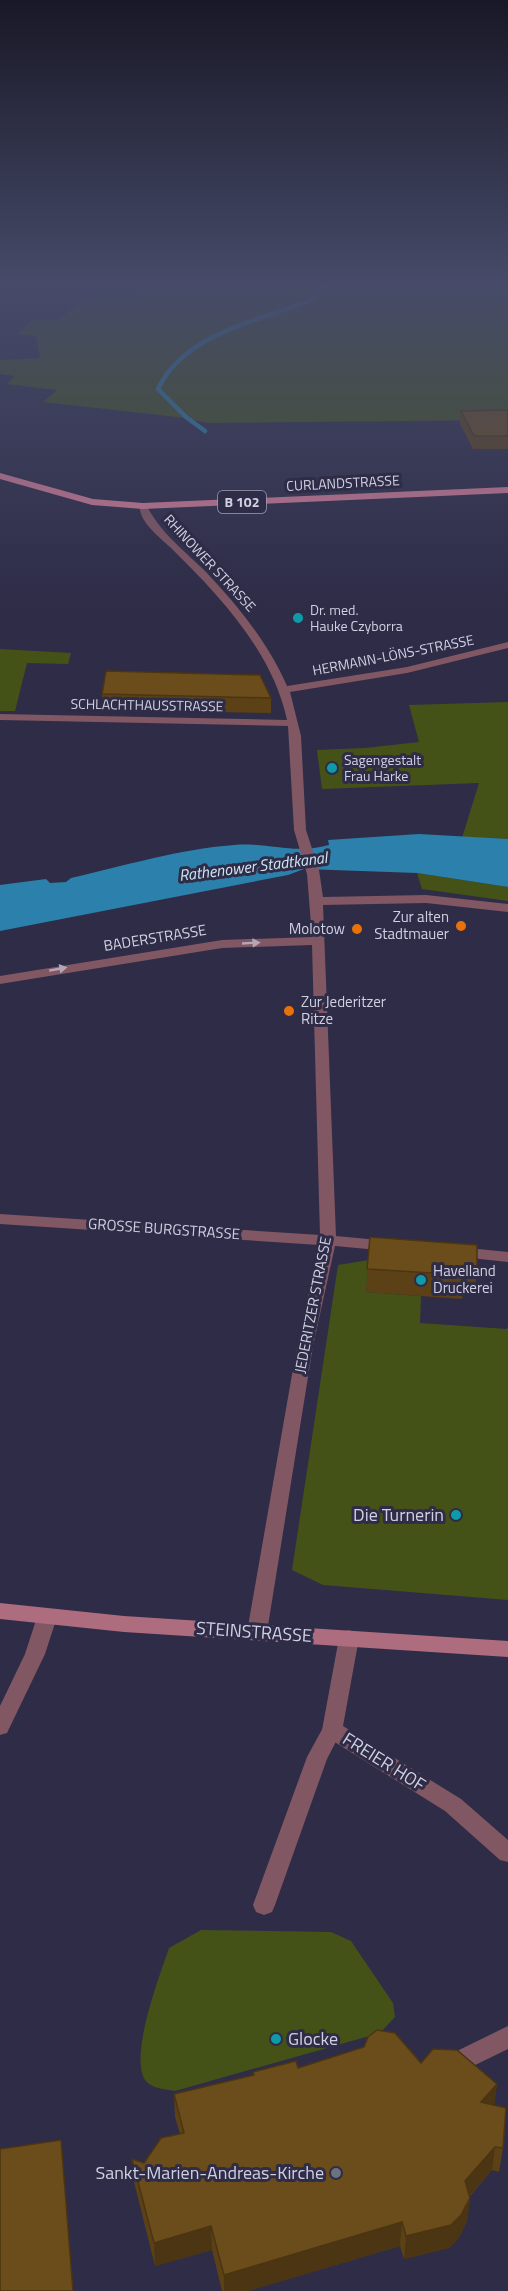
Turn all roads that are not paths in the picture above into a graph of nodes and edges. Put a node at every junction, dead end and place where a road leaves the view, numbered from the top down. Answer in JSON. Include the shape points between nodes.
{"nodes":[{"id":1,"x":0,"y":476,"type":"edge"},
{"id":2,"x":508,"y":490,"type":"edge"},
{"id":3,"x":143,"y":506,"type":"junction"},
{"id":4,"x":508,"y":645,"type":"edge"},
{"id":5,"x":283,"y":690,"type":"junction"},
{"id":6,"x":0,"y":717,"type":"edge"},
{"id":7,"x":293,"y":723,"type":"junction"},
{"id":8,"x":312,"y":868,"type":"joint"},
{"id":9,"x":317,"y":902,"type":"junction"},
{"id":10,"x":508,"y":908,"type":"edge"},
{"id":11,"x":317,"y":941,"type":"junction"},
{"id":12,"x":0,"y":980,"type":"edge"},
{"id":13,"x":0,"y":1219,"type":"edge"},
{"id":14,"x":328,"y":1240,"type":"junction"},
{"id":15,"x":408,"y":1248,"type":"edge"},
{"id":16,"x":442,"y":1251,"type":"edge"},
{"id":17,"x":508,"y":1257,"type":"edge"},
{"id":18,"x":0,"y":1611,"type":"edge"},
{"id":19,"x":47,"y":1617,"type":"junction"},
{"id":20,"x":257,"y":1632,"type":"junction"},
{"id":21,"x":349,"y":1638,"type":"junction"},
{"id":22,"x":508,"y":1649,"type":"edge"},
{"id":23,"x":0,"y":1727,"type":"edge"},
{"id":24,"x":332,"y":1730,"type":"junction"},
{"id":25,"x":508,"y":1853,"type":"edge"},
{"id":26,"x":264,"y":1905,"type":"dead end"},
{"id":27,"x":508,"y":2037,"type":"edge"},
{"id":28,"x":467,"y":2058,"type":"edge"}],
"edges":[{"from":1,"to":3,"type":"main road","number":"B 102","via":[[92,502]]},
{"from":2,"to":3,"type":"main road","name":"CURLANDSTRASSE","number":"B 102"},
{"from":3,"to":5,"type":"street","name":"RHINOWER STRASSE","via":[[156,528],[245,622]]},
{"from":4,"to":5,"type":"street","name":"HERMANN-LÖNS-STRASSE","via":[[398,672]]},
{"from":5,"to":7,"type":"street","name":"RHINOWER STRASSE"},
{"from":6,"to":7,"type":"street","name":"SCHLACHTHAUSSTRASSE"},
{"from":7,"to":8,"type":"street","name":"RHINOWER STRASSE","via":[[304,849]]},
{"from":8,"to":9,"type":"street","name":"JEDERITZER STRASSE"},
{"from":9,"to":10,"type":"street","via":[[426,898]]},
{"from":9,"to":11,"type":"street","name":"JEDERITZER STRASSE"},
{"from":12,"to":11,"type":"street","name":"BADERSTRASSE","one_way":true,"via":[[222,944]]},
{"from":11,"to":14,"type":"street","name":"JEDERITZER STRASSE"},
{"from":13,"to":14,"type":"street","name":"GROSSE BURGSTRASSE"},
{"from":14,"to":15,"type":"street","name":"GROSSE BURGSTRASSE"},
{"from":14,"to":20,"type":"street","name":"JEDERITZER STRASSE","via":[[305,1346]]},
{"from":16,"to":17,"type":"street"},
{"from":18,"to":19,"type":"main road","name":"STEINSTRASSE"},
{"from":19,"to":20,"type":"main road","name":"STEINSTRASSE"},
{"from":19,"to":23,"type":"street","via":[[35,1654]]},
{"from":20,"to":21,"type":"main road","name":"STEINSTRASSE"},
{"from":21,"to":22,"type":"main road","name":"STEINSTRASSE"},
{"from":21,"to":24,"type":"street","name":"FREIER HOF"},
{"from":24,"to":25,"type":"street","name":"FREIER HOF","via":[[453,1805]]},
{"from":24,"to":26,"type":"street","via":[[317,1757]]},
{"from":27,"to":28,"type":"street"}]}
